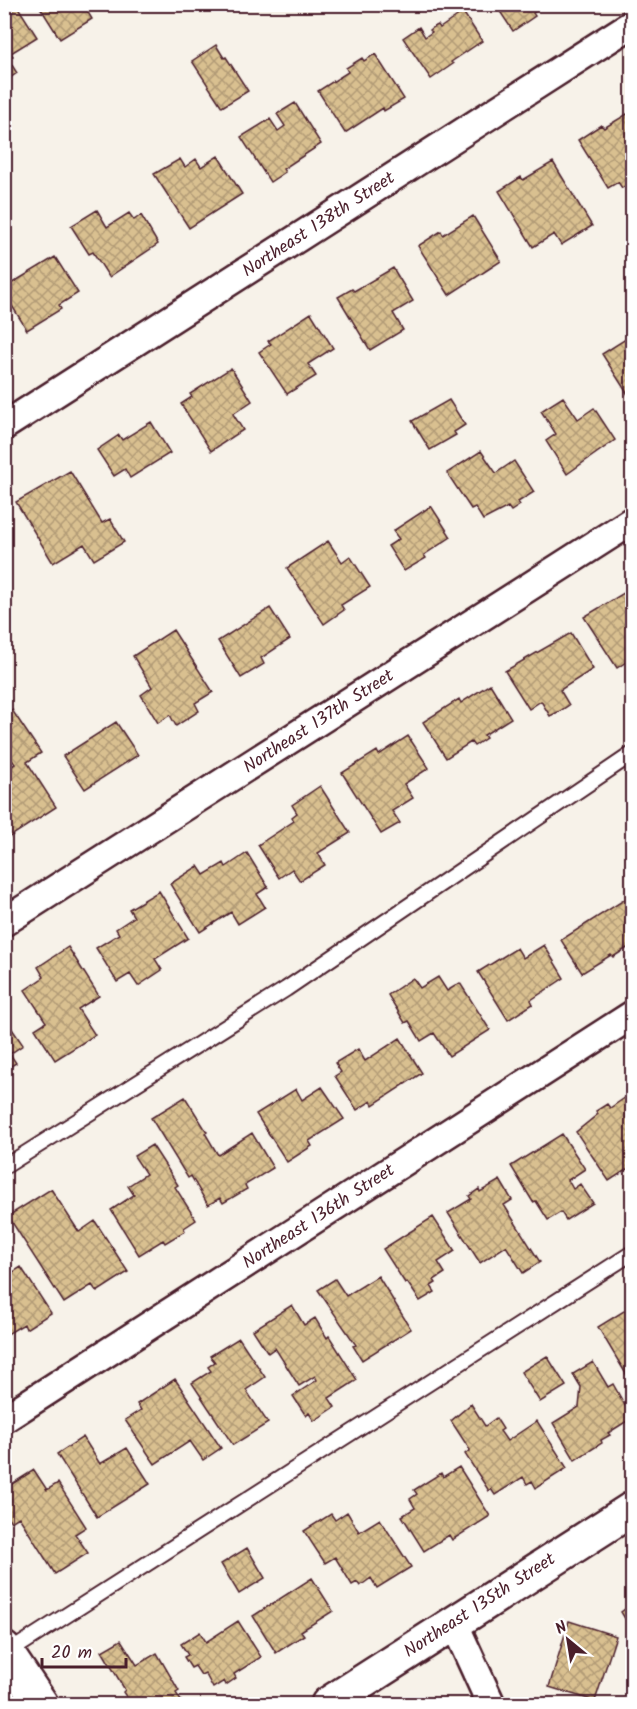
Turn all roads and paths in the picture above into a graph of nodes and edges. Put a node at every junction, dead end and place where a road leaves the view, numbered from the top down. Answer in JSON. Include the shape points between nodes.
{"nodes":[{"id":1,"x":633,"y":24,"type":"edge"},
{"id":2,"x":4,"y":426,"type":"edge"},
{"id":3,"x":633,"y":521,"type":"edge"},
{"id":4,"x":633,"y":754,"type":"edge"},
{"id":5,"x":4,"y":922,"type":"edge"},
{"id":6,"x":633,"y":1015,"type":"edge"},
{"id":7,"x":4,"y":1167,"type":"edge"},
{"id":8,"x":633,"y":1253,"type":"edge"},
{"id":9,"x":4,"y":1419,"type":"edge"},
{"id":10,"x":633,"y":1509,"type":"edge"},
{"id":11,"x":454,"y":1623,"type":"junction"},
{"id":12,"x":5,"y":1653,"type":"edge"},
{"id":13,"x":41,"y":1704,"type":"edge"},
{"id":14,"x":328,"y":1704,"type":"edge"},
{"id":15,"x":491,"y":1704,"type":"edge"}],
"edges":[{"from":1,"to":2,"type":"street","name":"Northeast 138th Street"},
{"from":3,"to":5,"type":"street","name":"Northeast 137th Street"},
{"from":4,"to":7,"type":"lane","via":[[286,989]]},
{"from":6,"to":9,"type":"street","name":"Northeast 136th Street"},
{"from":8,"to":12,"type":"lane"},
{"from":10,"to":11,"type":"main road","name":"Northeast 135th Street"},
{"from":11,"to":14,"type":"main road","name":"Northeast 135th Street"},
{"from":11,"to":15,"type":"street"},
{"from":12,"to":13,"type":"main road"}]}
